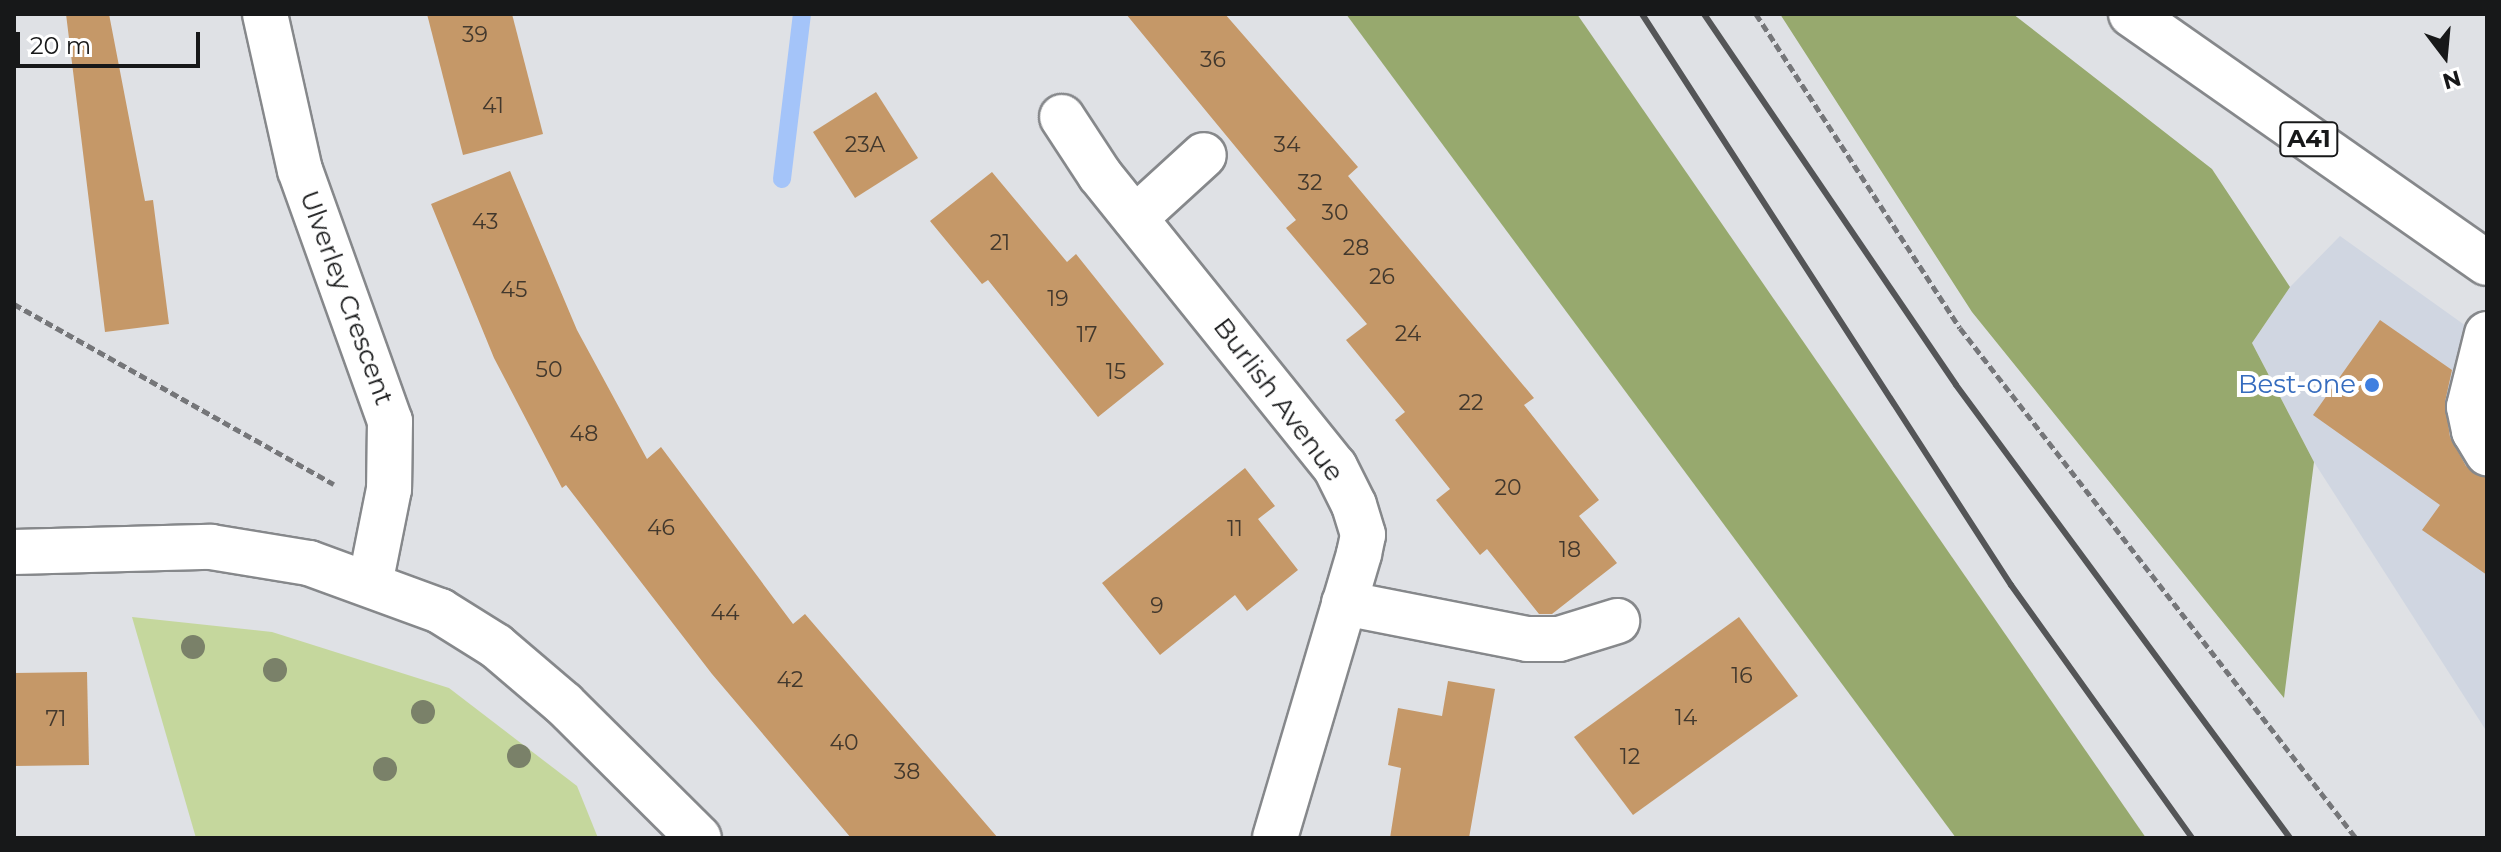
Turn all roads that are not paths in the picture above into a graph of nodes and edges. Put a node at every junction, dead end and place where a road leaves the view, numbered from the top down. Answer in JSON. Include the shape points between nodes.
{"nodes":[{"id":1,"x":265,"y":14,"type":"edge"},
{"id":2,"x":2131,"y":14,"type":"edge"},
{"id":3,"x":1062,"y":117,"type":"dead end"},
{"id":4,"x":1204,"y":155,"type":"dead end"},
{"id":5,"x":1135,"y":218,"type":"junction"},
{"id":6,"x":2487,"y":263,"type":"edge"},
{"id":7,"x":2487,"y":334,"type":"edge"},
{"id":8,"x":2487,"y":453,"type":"edge"},
{"id":9,"x":14,"y":552,"type":"edge"},
{"id":10,"x":370,"y":584,"type":"junction"},
{"id":11,"x":1344,"y":603,"type":"junction"},
{"id":12,"x":1617,"y":621,"type":"dead end"},
{"id":13,"x":691,"y":835,"type":"edge"},
{"id":14,"x":1275,"y":838,"type":"edge"}],
"edges":[{"from":1,"to":10,"type":"main road","name":"Ulverley Crescent","via":[[300,170],[390,421],[385,513]]},
{"from":2,"to":6,"type":"main road","number":"A41"},
{"from":3,"to":5,"type":"main road","name":"Burlish Avenue"},
{"from":4,"to":5,"type":"main road"},
{"from":5,"to":11,"type":"main road","name":"Burlish Avenue","via":[[1335,467],[1363,535]]},
{"from":7,"to":8,"type":"main road","via":[[2469,407],[2474,431]]},
{"from":9,"to":10,"type":"main road","via":[[211,547],[309,563]]},
{"from":10,"to":13,"type":"main road","via":[[440,611],[496,646]]},
{"from":11,"to":12,"type":"main road","via":[[1527,639],[1559,639]]},
{"from":11,"to":14,"type":"main road","name":"Burlish Avenue"}]}
